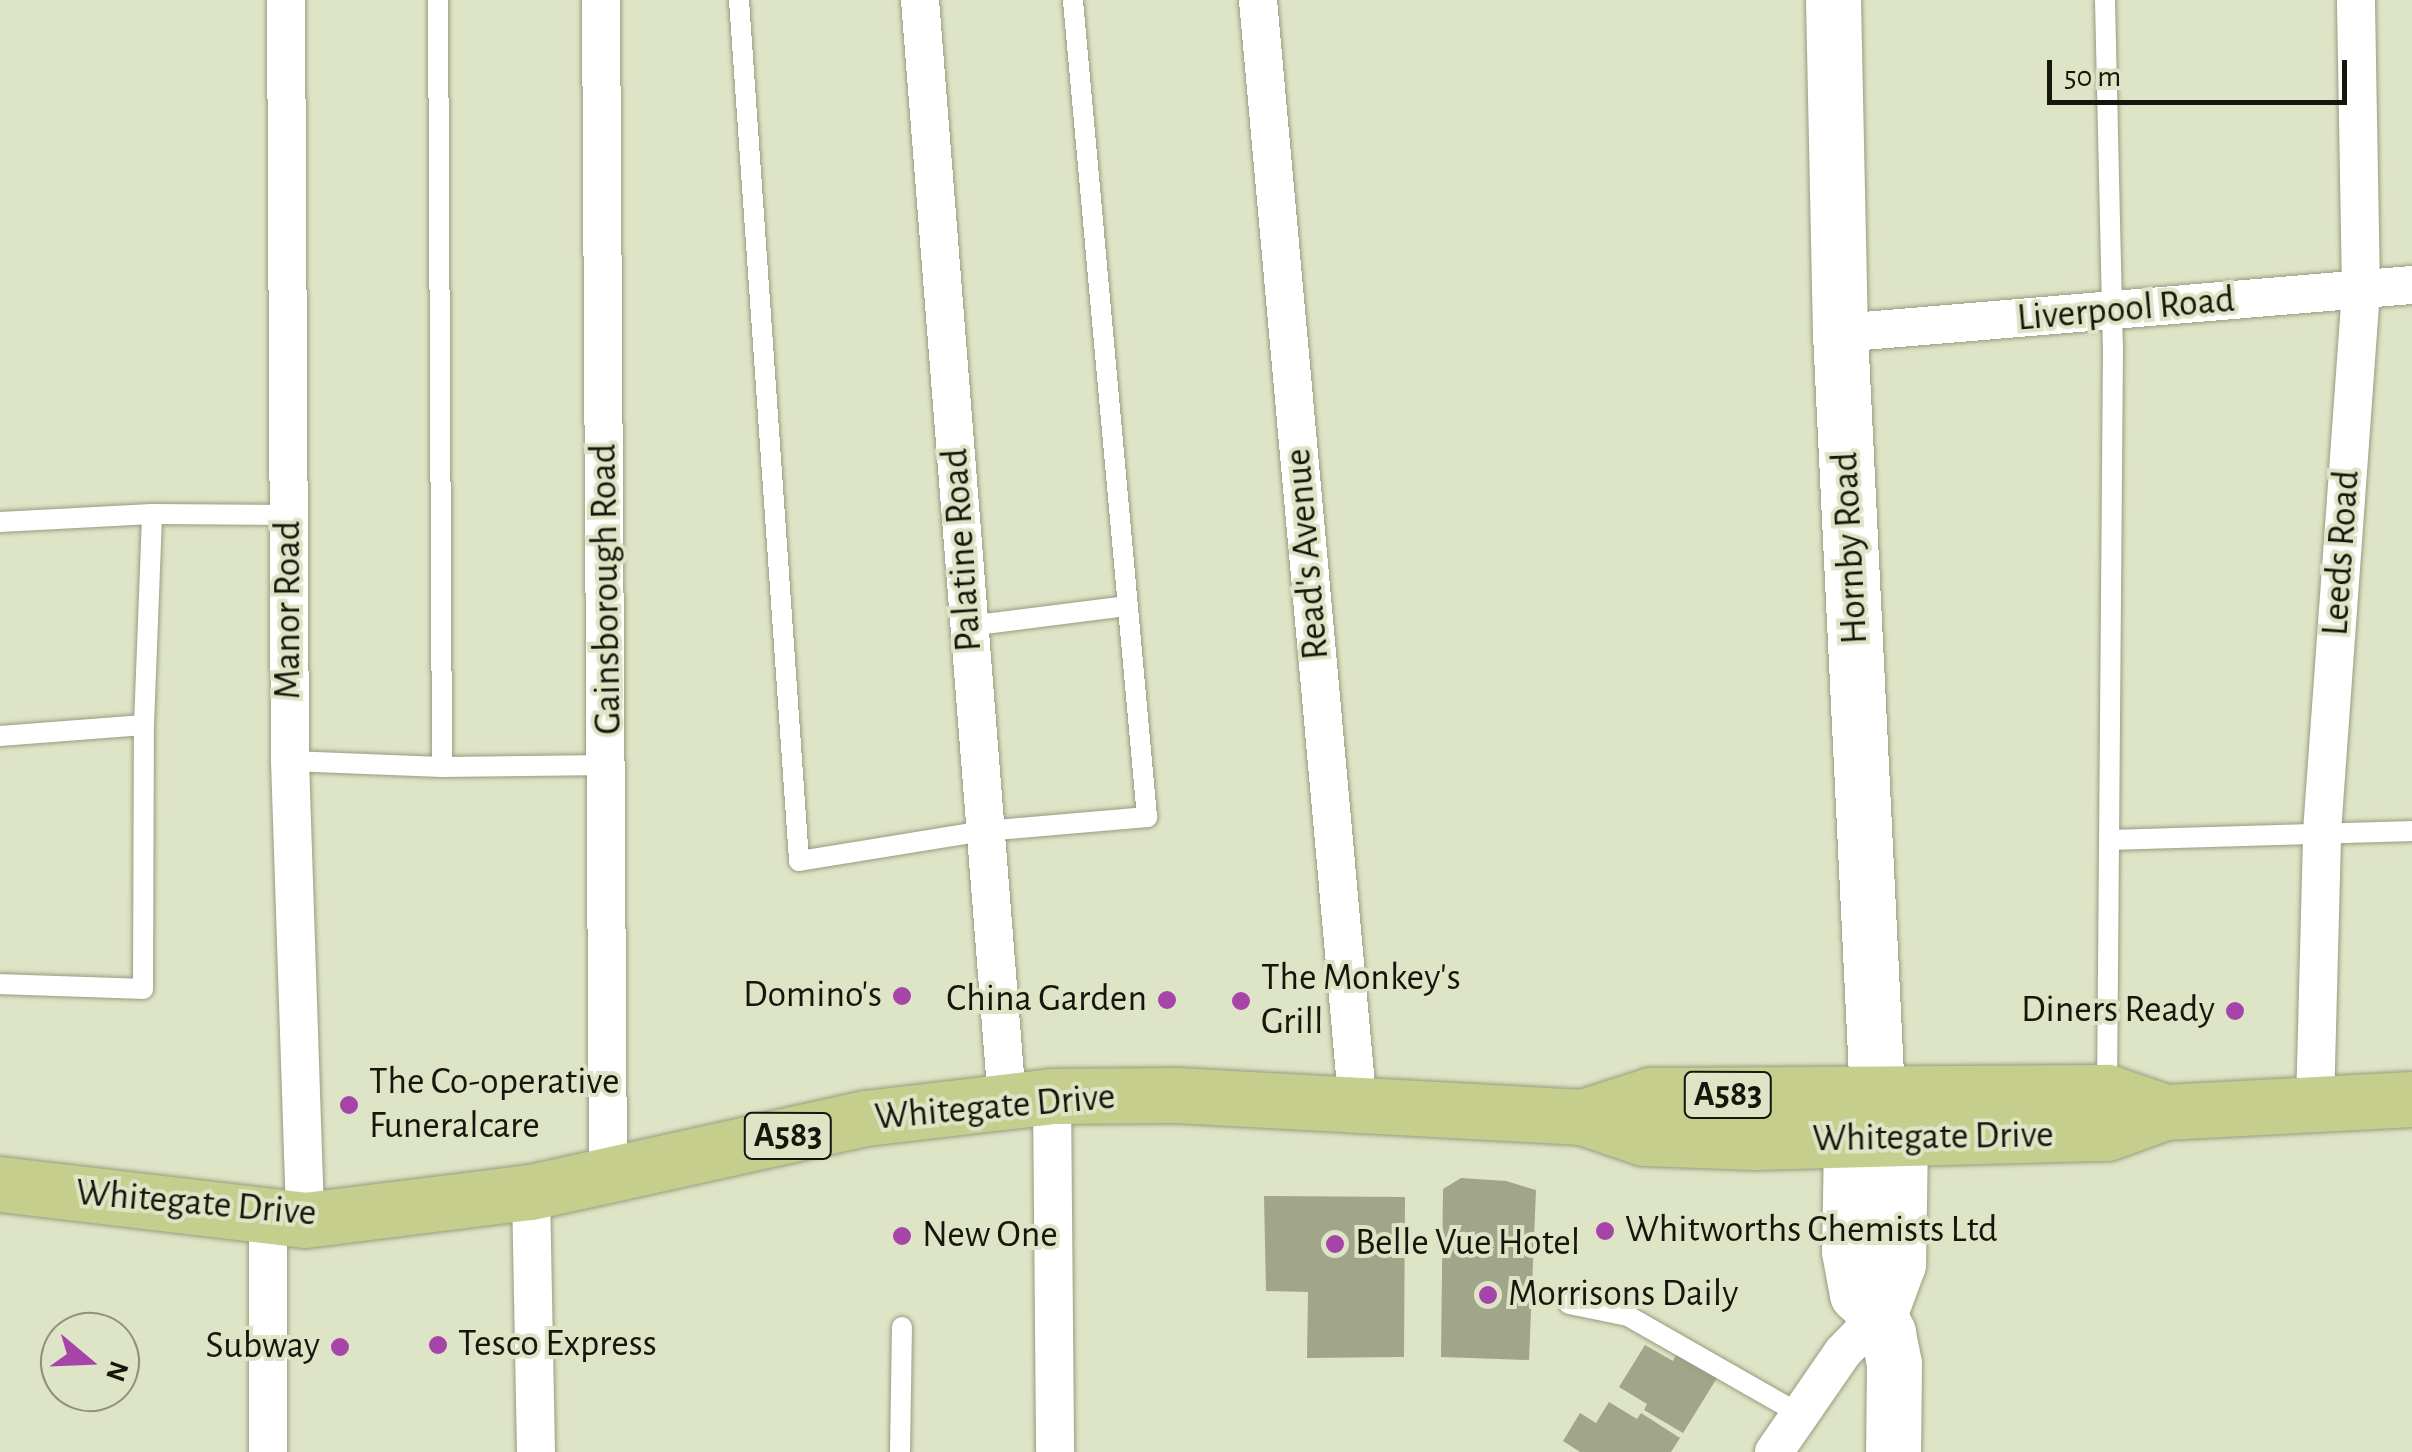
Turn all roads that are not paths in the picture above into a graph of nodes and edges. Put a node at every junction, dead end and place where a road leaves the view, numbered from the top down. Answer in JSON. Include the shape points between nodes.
{"nodes":[{"id":1,"x":286,"y":0,"type":"edge"},
{"id":2,"x":438,"y":0,"type":"edge"},
{"id":3,"x":601,"y":0,"type":"edge"},
{"id":4,"x":739,"y":0,"type":"edge"},
{"id":5,"x":920,"y":0,"type":"edge"},
{"id":6,"x":1073,"y":0,"type":"edge"},
{"id":7,"x":1258,"y":0,"type":"edge"},
{"id":8,"x":1833,"y":0,"type":"edge"},
{"id":9,"x":2105,"y":0,"type":"edge"},
{"id":10,"x":2356,"y":0,"type":"edge"},
{"id":11,"x":2412,"y":285,"type":"edge"},
{"id":12,"x":2361,"y":290,"type":"junction"},
{"id":13,"x":2112,"y":311,"type":"junction"},
{"id":14,"x":1840,"y":333,"type":"junction"},
{"id":15,"x":152,"y":514,"type":"junction"},
{"id":16,"x":289,"y":516,"type":"junction"},
{"id":17,"x":0,"y":522,"type":"edge"},
{"id":18,"x":1128,"y":606,"type":"junction"},
{"id":19,"x":969,"y":626,"type":"junction"},
{"id":20,"x":144,"y":725,"type":"junction"},
{"id":21,"x":0,"y":736,"type":"edge"},
{"id":22,"x":290,"y":761,"type":"junction"},
{"id":23,"x":608,"y":765,"type":"junction"},
{"id":24,"x":442,"y":767,"type":"junction"},
{"id":25,"x":985,"y":831,"type":"junction"},
{"id":26,"x":2412,"y":831,"type":"edge"},
{"id":27,"x":2322,"y":832,"type":"junction"},
{"id":28,"x":2110,"y":840,"type":"junction"},
{"id":29,"x":0,"y":984,"type":"edge"},
{"id":30,"x":1029,"y":1098,"type":"junction"},
{"id":31,"x":2412,"y":1099,"type":"edge"},
{"id":32,"x":2315,"y":1106,"type":"junction"},
{"id":33,"x":1358,"y":1108,"type":"junction"},
{"id":34,"x":2107,"y":1112,"type":"junction"},
{"id":35,"x":1876,"y":1125,"type":"junction"},
{"id":36,"x":608,"y":1177,"type":"junction"},
{"id":37,"x":0,"y":1184,"type":"edge"},
{"id":38,"x":530,"y":1192,"type":"junction"},
{"id":39,"x":286,"y":1219,"type":"junction"},
{"id":40,"x":1569,"y":1304,"type":"dead end"},
{"id":41,"x":1879,"y":1315,"type":"junction"},
{"id":42,"x":902,"y":1326,"type":"dead end"},
{"id":43,"x":1798,"y":1413,"type":"junction"},
{"id":44,"x":268,"y":1452,"type":"edge"},
{"id":45,"x":536,"y":1452,"type":"edge"},
{"id":46,"x":900,"y":1452,"type":"edge"},
{"id":47,"x":1055,"y":1452,"type":"edge"},
{"id":48,"x":1774,"y":1452,"type":"edge"},
{"id":49,"x":1893,"y":1452,"type":"edge"}],
"edges":[{"from":1,"to":16,"type":"street","name":"Manor Road"},
{"from":2,"to":24,"type":"lane"},
{"from":3,"to":23,"type":"street","name":"Gainsborough Road"},
{"from":4,"to":25,"type":"lane","via":[[799,861]]},
{"from":5,"to":19,"type":"street","name":"Palatine Road"},
{"from":6,"to":18,"type":"lane"},
{"from":7,"to":33,"type":"street","name":"Read's Avenue"},
{"from":8,"to":14,"type":"main road","name":"Hornby Road"},
{"from":9,"to":13,"type":"lane"},
{"from":10,"to":12,"type":"street","name":"Leeds Road"},
{"from":11,"to":12,"type":"street","name":"Liverpool Road"},
{"from":12,"to":13,"type":"street","name":"Liverpool Road"},
{"from":12,"to":27,"type":"street","name":"Leeds Road"},
{"from":13,"to":14,"type":"street","name":"Liverpool Road"},
{"from":13,"to":28,"type":"lane"},
{"from":14,"to":35,"type":"main road","name":"Hornby Road"},
{"from":15,"to":16,"type":"lane"},
{"from":15,"to":17,"type":"lane"},
{"from":15,"to":20,"type":"lane"},
{"from":16,"to":22,"type":"street","name":"Manor Road"},
{"from":18,"to":19,"type":"lane"},
{"from":18,"to":25,"type":"lane","via":[[1147,817]]},
{"from":19,"to":25,"type":"street","name":"Palatine Road"},
{"from":20,"to":21,"type":"lane"},
{"from":20,"to":29,"type":"lane","via":[[143,989]]},
{"from":22,"to":24,"type":"lane"},
{"from":22,"to":39,"type":"street","name":"Manor Road"},
{"from":23,"to":24,"type":"lane"},
{"from":23,"to":36,"type":"street","name":"Gainsborough Road"},
{"from":25,"to":30,"type":"street","name":"Palatine Road"},
{"from":26,"to":27,"type":"lane"},
{"from":27,"to":28,"type":"lane"},
{"from":27,"to":32,"type":"street","name":"Leeds Road"},
{"from":28,"to":34,"type":"lane"},
{"from":30,"to":33,"type":"main road","name":"Whitegate Drive","number":"A583","via":[[1176,1095]]},
{"from":30,"to":36,"type":"main road","name":"Whitegate Drive","number":"A583","via":[[866,1118]]},
{"from":30,"to":47,"type":"street","name":"Palatine Road"},
{"from":31,"to":32,"type":"main road","name":"Whitegate Drive","number":"A583"},
{"from":32,"to":34,"type":"main road","name":"Whitegate Drive","number":"A583"},
{"from":33,"to":35,"type":"main road","name":"Whitegate Drive","number":"A583","via":[[1582,1117],[1644,1138]]},
{"from":34,"to":35,"type":"main road","name":"Whitegate Drive","number":"A583"},
{"from":35,"to":41,"type":"main road","name":"Hornby Road","via":[[1851,1271],[1857,1294]]},
{"from":36,"to":38,"type":"main road","name":"Whitegate Drive","number":"A583"},
{"from":37,"to":39,"type":"main road","name":"Whitegate Drive","number":"A583"},
{"from":38,"to":39,"type":"main road","name":"Whitegate Drive","number":"A583"},
{"from":38,"to":45,"type":"street"},
{"from":39,"to":44,"type":"street","name":"Manor Road"},
{"from":40,"to":43,"type":"lane","via":[[1628,1316]]},
{"from":41,"to":43,"type":"street"},
{"from":41,"to":49,"type":"main road","name":"Hornby Road","via":[[1894,1363]]},
{"from":42,"to":46,"type":"lane"},
{"from":43,"to":48,"type":"street"}]}
